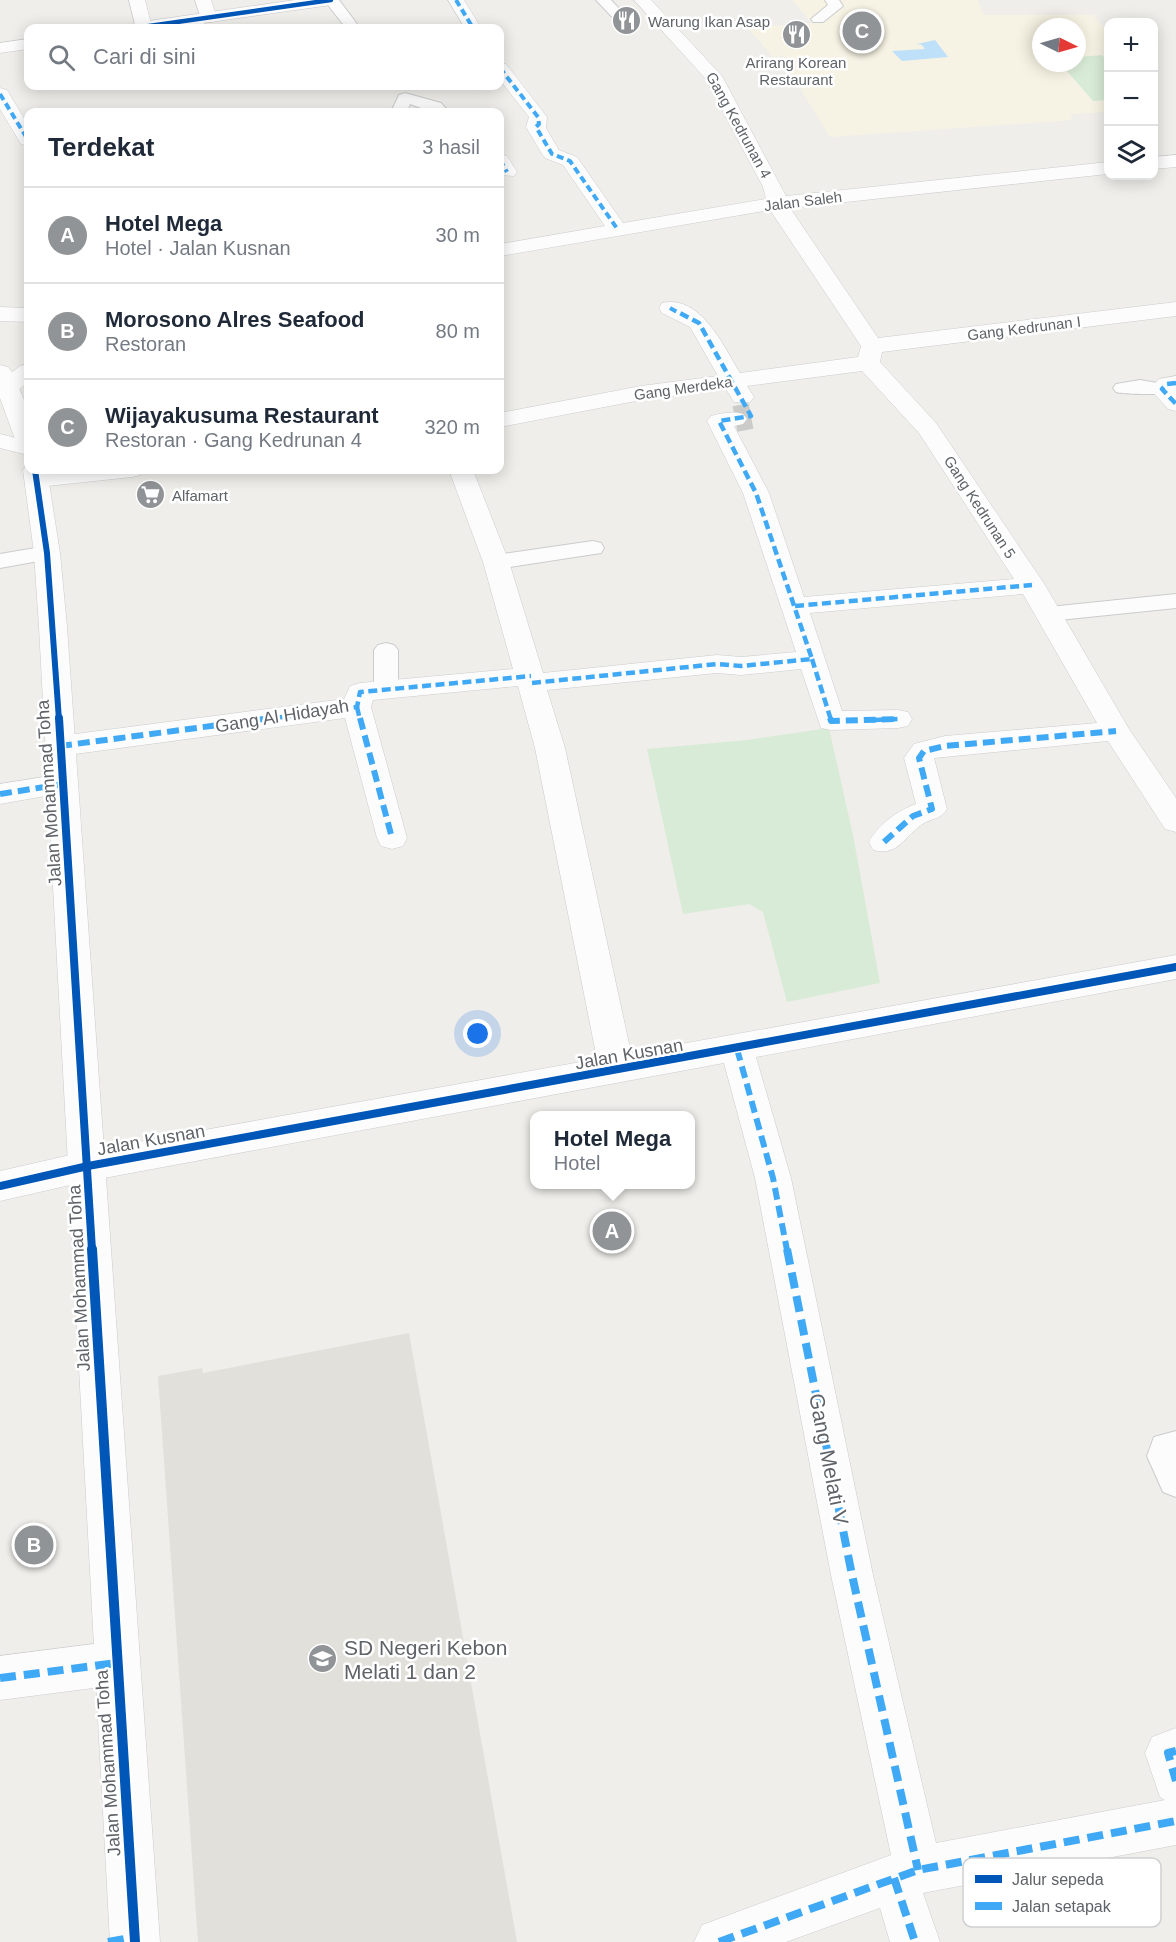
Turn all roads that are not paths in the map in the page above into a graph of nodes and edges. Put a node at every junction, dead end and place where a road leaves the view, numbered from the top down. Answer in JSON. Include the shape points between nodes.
{"nodes":[{"id":1,"x":137,"y":0,"type":"edge"},
{"id":2,"x":203,"y":0,"type":"edge"},
{"id":3,"x":331,"y":0,"type":"edge"},
{"id":4,"x":456,"y":0,"type":"edge"},
{"id":5,"x":603,"y":0,"type":"edge"},
{"id":6,"x":642,"y":0,"type":"edge"},
{"id":7,"x":832,"y":0,"type":"edge"},
{"id":8,"x":310,"y":1,"type":"edge"},
{"id":9,"x":620,"y":17,"type":"dead end"},
{"id":10,"x":818,"y":19,"type":"dead end"},
{"id":11,"x":201,"y":22,"type":"edge"},
{"id":12,"x":140,"y":24,"type":"edge"},
{"id":13,"x":181,"y":24,"type":"edge"},
{"id":14,"x":350,"y":24,"type":"edge"},
{"id":15,"x":471,"y":24,"type":"edge"},
{"id":16,"x":24,"y":45,"type":"edge"},
{"id":17,"x":0,"y":48,"type":"edge"},
{"id":18,"x":504,"y":73,"type":"edge"},
{"id":19,"x":0,"y":94,"type":"edge"},
{"id":20,"x":400,"y":99,"type":"edge"},
{"id":21,"x":436,"y":108,"type":"edge"},
{"id":22,"x":24,"y":133,"type":"edge"},
{"id":23,"x":1176,"y":161,"type":"edge"},
{"id":24,"x":1158,"y":163,"type":"edge"},
{"id":25,"x":1104,"y":168,"type":"edge"},
{"id":26,"x":778,"y":203,"type":"junction"},
{"id":27,"x":618,"y":230,"type":"junction"},
{"id":28,"x":504,"y":249,"type":"edge"},
{"id":29,"x":670,"y":308,"type":"dead end"},
{"id":30,"x":1176,"y":309,"type":"edge"},
{"id":31,"x":0,"y":314,"type":"edge"},
{"id":32,"x":24,"y":315,"type":"edge"},
{"id":33,"x":870,"y":355,"type":"junction"},
{"id":34,"x":24,"y":372,"type":"edge"},
{"id":35,"x":4,"y":380,"type":"edge"},
{"id":36,"x":733,"y":381,"type":"junction"},
{"id":37,"x":1124,"y":388,"type":"dead end"},
{"id":38,"x":1171,"y":392,"type":"edge"},
{"id":39,"x":504,"y":419,"type":"edge"},
{"id":40,"x":24,"y":438,"type":"edge"},
{"id":41,"x":0,"y":441,"type":"edge"},
{"id":42,"x":24,"y":456,"type":"edge"},
{"id":43,"x":34,"y":474,"type":"edge"},
{"id":44,"x":463,"y":474,"type":"edge"},
{"id":45,"x":593,"y":548,"type":"dead end"},
{"id":46,"x":47,"y":553,"type":"junction"},
{"id":47,"x":0,"y":561,"type":"edge"},
{"id":48,"x":496,"y":562,"type":"junction"},
{"id":49,"x":1032,"y":585,"type":"junction"},
{"id":50,"x":1176,"y":601,"type":"edge"},
{"id":51,"x":795,"y":606,"type":"junction"},
{"id":52,"x":1049,"y":614,"type":"junction"},
{"id":53,"x":386,"y":650,"type":"dead end"},
{"id":54,"x":812,"y":659,"type":"junction"},
{"id":55,"x":531,"y":680,"type":"junction"},
{"id":56,"x":386,"y":690,"type":"junction"},
{"id":57,"x":357,"y":707,"type":"junction"},
{"id":58,"x":898,"y":719,"type":"dead end"},
{"id":59,"x":1116,"y":731,"type":"junction"},
{"id":60,"x":60,"y":746,"type":"junction"},
{"id":61,"x":63,"y":784,"type":"junction"},
{"id":62,"x":0,"y":794,"type":"edge"},
{"id":63,"x":1176,"y":822,"type":"edge"},
{"id":64,"x":392,"y":838,"type":"dead end"},
{"id":65,"x":884,"y":842,"type":"dead end"},
{"id":66,"x":1176,"y":967,"type":"edge"},
{"id":67,"x":737,"y":1049,"type":"junction"},
{"id":68,"x":617,"y":1071,"type":"junction"},
{"id":69,"x":88,"y":1166,"type":"junction"},
{"id":70,"x":0,"y":1186,"type":"edge"},
{"id":71,"x":1176,"y":1447,"type":"edge"},
{"id":72,"x":1176,"y":1480,"type":"edge"},
{"id":73,"x":117,"y":1663,"type":"junction"},
{"id":74,"x":0,"y":1678,"type":"edge"},
{"id":75,"x":1176,"y":1751,"type":"edge"},
{"id":76,"x":1176,"y":1781,"type":"edge"},
{"id":77,"x":1176,"y":1821,"type":"edge"},
{"id":78,"x":988,"y":1858,"type":"edge"},
{"id":79,"x":963,"y":1863,"type":"edge"},
{"id":80,"x":906,"y":1874,"type":"junction"},
{"id":81,"x":126,"y":1940,"type":"edge"},
{"id":82,"x":719,"y":1942,"type":"edge"},
{"id":83,"x":915,"y":1942,"type":"edge"}],
"edges":[{"from":1,"to":12,"type":"street"},
{"from":2,"to":11,"type":"street"},
{"from":3,"to":8,"type":"street"},
{"from":3,"to":14,"type":"lane"},
{"from":4,"to":15,"type":"street"},
{"from":5,"to":9,"type":"lane"},
{"from":6,"to":26,"type":"street","name":"Gang Kedrunan 4","via":[[709,71]]},
{"from":7,"to":10,"type":"lane","via":[[836,6]]},
{"from":8,"to":11,"type":"street"},
{"from":11,"to":13,"type":"street"},
{"from":16,"to":17,"type":"street"},
{"from":18,"to":27,"type":"street","via":[[538,117],[536,128],[552,154],[570,161]]},
{"from":19,"to":22,"type":"street"},
{"from":20,"to":21,"type":"lane"},
{"from":23,"to":24,"type":"street"},
{"from":25,"to":26,"type":"street","name":"Jalan Saleh"},
{"from":26,"to":27,"type":"street","name":"Jalan Saleh"},
{"from":26,"to":33,"type":"street","name":"Gang Kedrunan 5"},
{"from":27,"to":28,"type":"street","name":"Jalan Saleh"},
{"from":29,"to":36,"type":"street","via":[[699,323]]},
{"from":30,"to":33,"type":"street","name":"Gang Kedrunan I"},
{"from":31,"to":32,"type":"street"},
{"from":33,"to":36,"type":"street","name":"Gang Merdeka"},
{"from":33,"to":49,"type":"street","name":"Gang Kedrunan 5","via":[[928,428]]},
{"from":34,"to":35,"type":"street"},
{"from":35,"to":40,"type":"street","name":"Jalan Mohammad Toha"},
{"from":36,"to":39,"type":"street","name":"Gang Merdeka","via":[[641,393]]},
{"from":36,"to":51,"type":"street","via":[[743,418],[719,421],[756,493]]},
{"from":37,"to":38,"type":"lane","via":[[1140,386]]},
{"from":41,"to":42,"type":"street"},
{"from":43,"to":46,"type":"street","name":"Jalan Mohammad Toha"},
{"from":44,"to":48,"type":"street"},
{"from":45,"to":48,"type":"lane"},
{"from":46,"to":47,"type":"lane"},
{"from":46,"to":60,"type":"street","name":"Jalan Mohammad Toha"},
{"from":48,"to":55,"type":"street"},
{"from":49,"to":51,"type":"street"},
{"from":49,"to":52,"type":"street","name":"Gang Kedrunan 5"},
{"from":50,"to":52,"type":"lane"},
{"from":51,"to":54,"type":"street"},
{"from":52,"to":59,"type":"street","name":"Gang Kedrunan 5"},
{"from":53,"to":56,"type":"lane"},
{"from":54,"to":55,"type":"street","name":"Gang Al Hidayah"},
{"from":54,"to":58,"type":"street","via":[[831,721]]},
{"from":55,"to":56,"type":"street","name":"Gang Al Hidayah"},
{"from":55,"to":68,"type":"street","via":[[550,748]]},
{"from":56,"to":57,"type":"street","name":"Gang Al Hidayah","via":[[360,692]]},
{"from":57,"to":60,"type":"street","name":"Gang Al Hidayah"},
{"from":57,"to":64,"type":"street"},
{"from":59,"to":63,"type":"street","name":"Gang Kedrunan 5"},
{"from":59,"to":65,"type":"street","via":[[924,751],[919,758],[932,809],[913,816]]},
{"from":60,"to":61,"type":"street","name":"Jalan Mohammad Toha"},
{"from":61,"to":62,"type":"street"},
{"from":61,"to":69,"type":"street","name":"Jalan Mohammad Toha"},
{"from":66,"to":67,"type":"street","name":"Jalan Kusnan"},
{"from":67,"to":68,"type":"street","name":"Jalan Kusnan"},
{"from":67,"to":80,"type":"street","name":"Gang Melati V","via":[[773,1178],[852,1575]]},
{"from":68,"to":69,"type":"street","name":"Jalan Kusnan"},
{"from":69,"to":70,"type":"street","name":"Jalan Kusnan"},
{"from":69,"to":73,"type":"street","name":"Jalan Mohammad Toha"},
{"from":71,"to":72,"type":"lane","via":[[1166,1448],[1165,1456]]},
{"from":73,"to":74,"type":"street"},
{"from":73,"to":81,"type":"street","name":"Jalan Mohammad Toha"},
{"from":75,"to":76,"type":"street","via":[[1168,1753],[1168,1759]]},
{"from":77,"to":78,"type":"street"},
{"from":79,"to":80,"type":"street"},
{"from":80,"to":82,"type":"street"},
{"from":80,"to":83,"type":"street","name":"Gang Melati V"}]}
